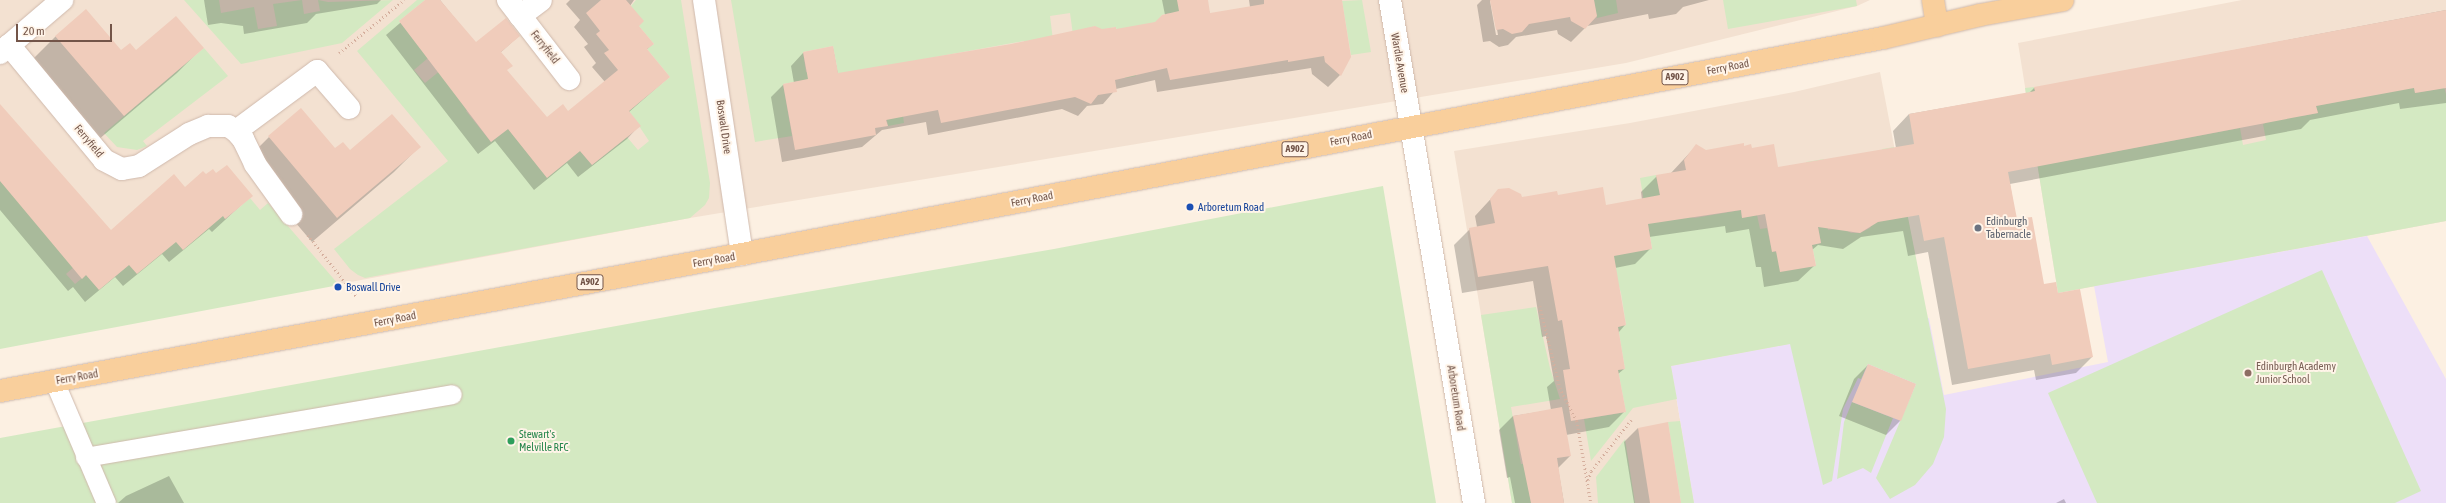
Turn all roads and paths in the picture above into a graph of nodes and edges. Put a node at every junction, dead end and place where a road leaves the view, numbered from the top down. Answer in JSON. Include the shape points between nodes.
{"nodes":[{"id":1,"x":62,"y":0,"type":"edge"},
{"id":2,"x":404,"y":0,"type":"edge"},
{"id":3,"x":541,"y":0,"type":"edge"},
{"id":4,"x":704,"y":0,"type":"edge"},
{"id":5,"x":1390,"y":0,"type":"edge"},
{"id":6,"x":1933,"y":0,"type":"edge"},
{"id":7,"x":2063,"y":0,"type":"edge"},
{"id":8,"x":514,"y":8,"type":"edge"},
{"id":9,"x":1937,"y":26,"type":"junction"},
{"id":10,"x":5,"y":49,"type":"edge"},
{"id":11,"x":317,"y":71,"type":"junction"},
{"id":12,"x":569,"y":79,"type":"dead end"},
{"id":13,"x":349,"y":108,"type":"dead end"},
{"id":14,"x":1411,"y":126,"type":"junction"},
{"id":15,"x":236,"y":131,"type":"junction"},
{"id":16,"x":291,"y":214,"type":"joint"},
{"id":17,"x":742,"y":254,"type":"junction"},
{"id":18,"x":1540,"y":306,"type":"dead end"},
{"id":19,"x":378,"y":322,"type":"junction"},
{"id":20,"x":54,"y":381,"type":"junction"},
{"id":21,"x":0,"y":391,"type":"edge"},
{"id":22,"x":452,"y":394,"type":"dead end"},
{"id":23,"x":1631,"y":420,"type":"dead end"},
{"id":24,"x":85,"y":457,"type":"junction"},
{"id":25,"x":1588,"y":482,"type":"junction"},
{"id":26,"x":106,"y":503,"type":"edge"},
{"id":27,"x":1474,"y":503,"type":"edge"},
{"id":28,"x":1591,"y":503,"type":"edge"}],
"edges":[{"from":1,"to":10,"type":"street","name":"Ferryfield"},
{"from":2,"to":11,"type":"path"},
{"from":3,"to":8,"type":"street","name":"Ferryfield"},
{"from":4,"to":17,"type":"street","name":"Boswall Drive"},
{"from":5,"to":14,"type":"street","name":"Wardie Avenue"},
{"from":6,"to":9,"type":"main road"},
{"from":7,"to":9,"type":"main road","name":"Ferry Road","number":"A902"},
{"from":8,"to":12,"type":"street","name":"Ferryfield"},
{"from":9,"to":14,"type":"main road","name":"Ferry Road","number":"A902","via":[[1875,40]]},
{"from":10,"to":15,"type":"street","name":"Ferryfield","via":[[104,160],[115,167],[131,169],[139,166],[189,134],[208,126],[228,126]]},
{"from":11,"to":13,"type":"street"},
{"from":11,"to":15,"type":"street"},
{"from":14,"to":17,"type":"main road","name":"Ferry Road","number":"A902"},
{"from":14,"to":27,"type":"street","name":"Arboretum Road"},
{"from":15,"to":16,"type":"street","via":[[243,139],[255,164]]},
{"from":16,"to":19,"type":"path"},
{"from":17,"to":19,"type":"main road","name":"Ferry Road","number":"A902"},
{"from":18,"to":25,"type":"path","via":[[1560,388],[1578,421]]},
{"from":19,"to":20,"type":"main road","name":"Ferry Road","number":"A902"},
{"from":20,"to":21,"type":"main road","name":"Ferry Road","number":"A902"},
{"from":20,"to":24,"type":"lane"},
{"from":22,"to":24,"type":"lane"},
{"from":23,"to":25,"type":"path","via":[[1591,471]]},
{"from":24,"to":26,"type":"lane"},
{"from":25,"to":28,"type":"path"}]}
